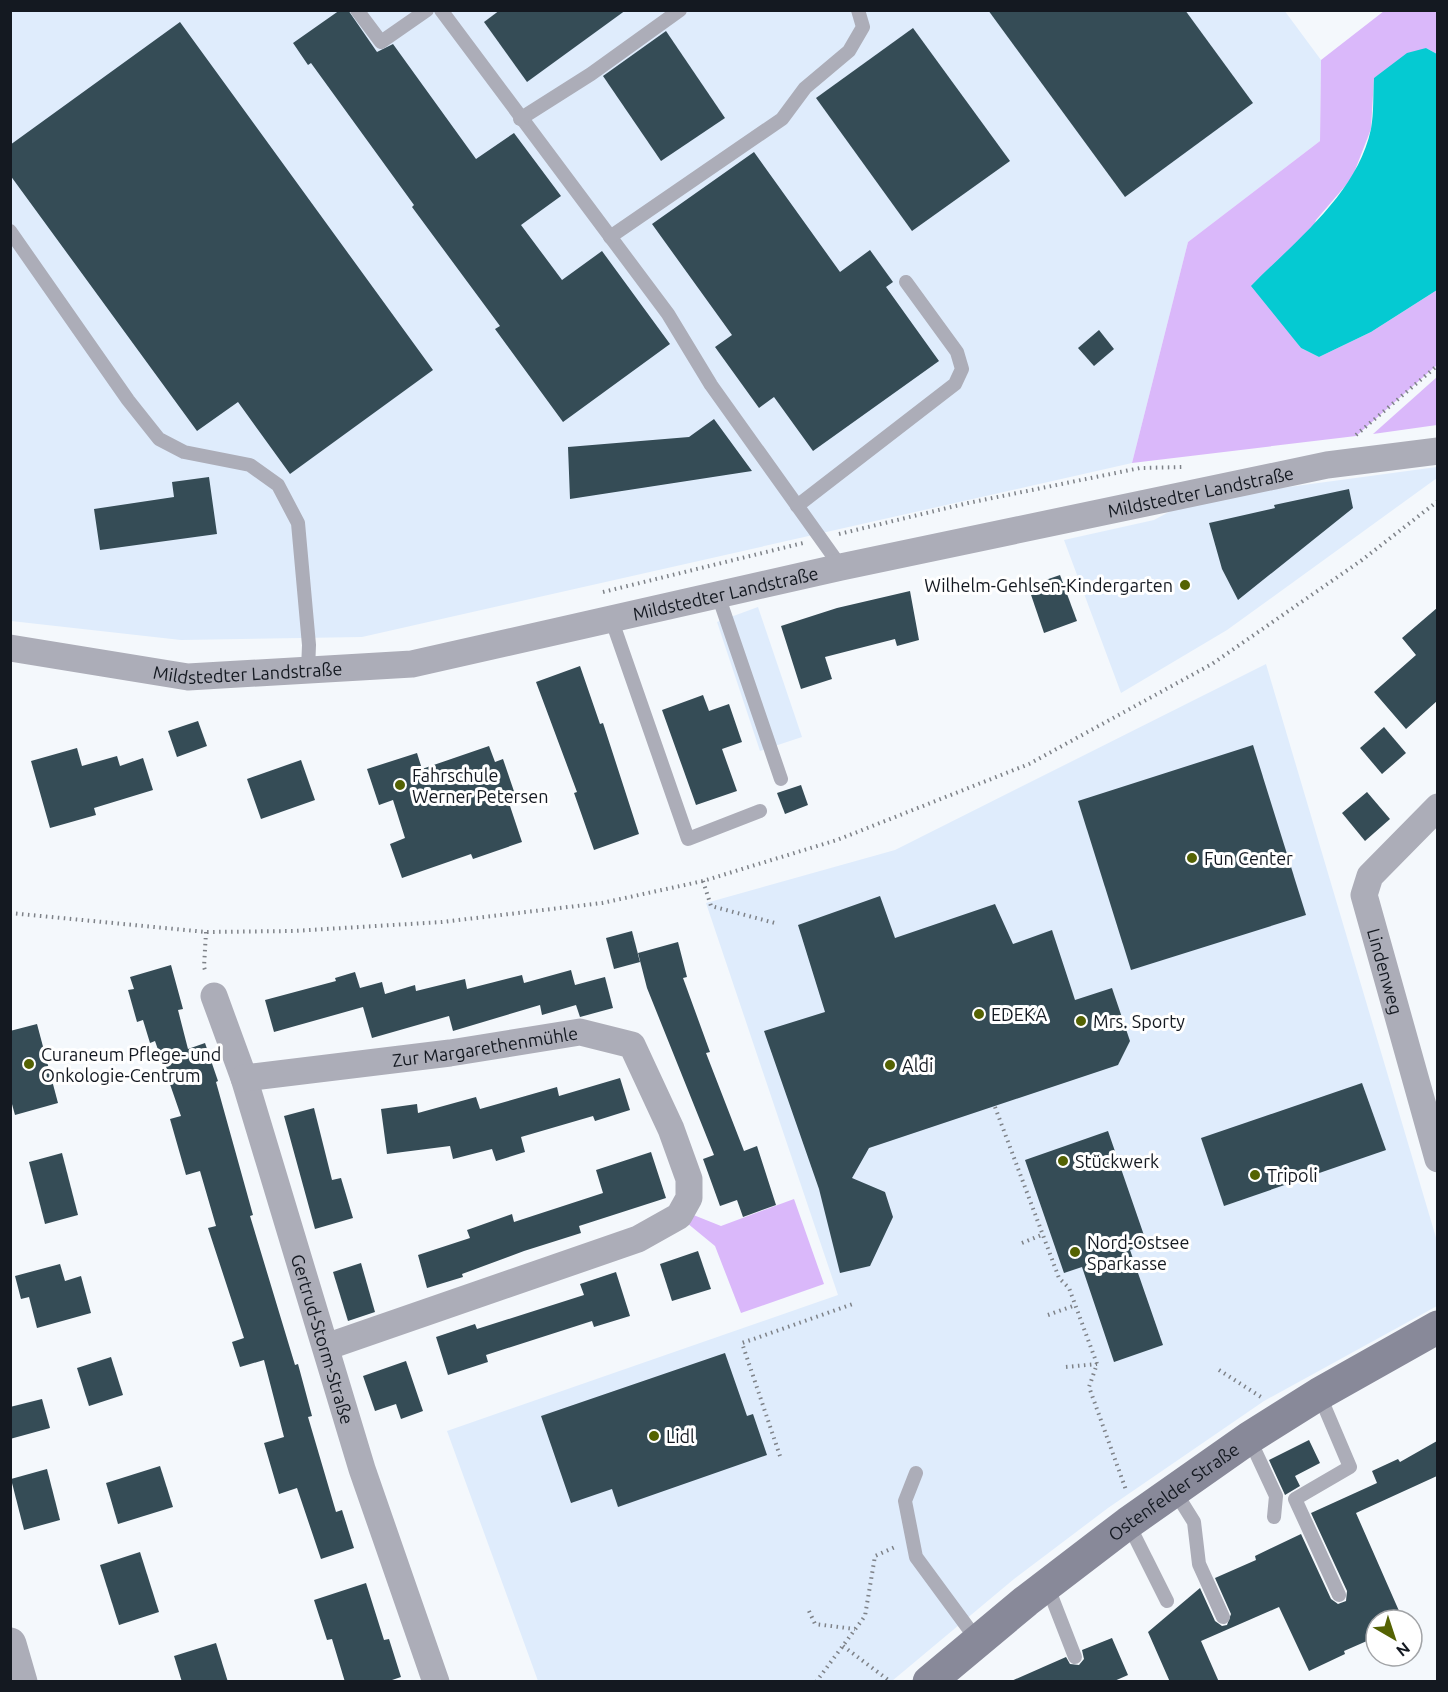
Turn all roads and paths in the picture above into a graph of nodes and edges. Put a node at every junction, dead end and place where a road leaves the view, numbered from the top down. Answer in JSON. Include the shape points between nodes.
{"nodes":[{"id":1,"x":357,"y":10,"type":"edge"},
{"id":2,"x":427,"y":10,"type":"edge"},
{"id":3,"x":441,"y":10,"type":"edge"},
{"id":4,"x":680,"y":10,"type":"edge"},
{"id":5,"x":858,"y":10,"type":"edge"},
{"id":6,"x":520,"y":119,"type":"junction"},
{"id":7,"x":10,"y":231,"type":"edge"},
{"id":8,"x":610,"y":237,"type":"junction"},
{"id":9,"x":906,"y":282,"type":"dead end"},
{"id":10,"x":1437,"y":365,"type":"edge"},
{"id":11,"x":1356,"y":436,"type":"dead end"},
{"id":12,"x":1437,"y":451,"type":"edge"},
{"id":13,"x":1196,"y":465,"type":"dead end"},
{"id":14,"x":797,"y":506,"type":"junction"},
{"id":15,"x":821,"y":538,"type":"junction"},
{"id":16,"x":841,"y":567,"type":"junction"},
{"id":17,"x":594,"y":594,"type":"dead end"},
{"id":18,"x":718,"y":595,"type":"junction"},
{"id":19,"x":611,"y":618,"type":"junction"},
{"id":20,"x":10,"y":648,"type":"edge"},
{"id":21,"x":308,"y":670,"type":"junction"},
{"id":22,"x":781,"y":779,"type":"dead end"},
{"id":23,"x":1437,"y":807,"type":"edge"},
{"id":24,"x":760,"y":811,"type":"dead end"},
{"id":25,"x":704,"y":880,"type":"dead end"},
{"id":26,"x":775,"y":922,"type":"dead end"},
{"id":27,"x":206,"y":932,"type":"dead end"},
{"id":28,"x":214,"y":996,"type":"joint"},
{"id":29,"x":244,"y":1078,"type":"junction"},
{"id":30,"x":995,"y":1107,"type":"dead end"},
{"id":31,"x":1437,"y":1159,"type":"edge"},
{"id":32,"x":1044,"y":1234,"type":"junction"},
{"id":33,"x":1022,"y":1243,"type":"dead end"},
{"id":34,"x":853,"y":1304,"type":"dead end"},
{"id":35,"x":1076,"y":1305,"type":"junction"},
{"id":36,"x":1048,"y":1315,"type":"dead end"},
{"id":37,"x":1437,"y":1327,"type":"edge"},
{"id":38,"x":326,"y":1347,"type":"junction"},
{"id":39,"x":1097,"y":1364,"type":"junction"},
{"id":40,"x":1066,"y":1367,"type":"dead end"},
{"id":41,"x":1219,"y":1370,"type":"dead end"},
{"id":42,"x":1318,"y":1394,"type":"junction"},
{"id":43,"x":1285,"y":1413,"type":"junction"},
{"id":44,"x":1249,"y":1438,"type":"junction"},
{"id":45,"x":780,"y":1456,"type":"dead end"},
{"id":46,"x":916,"y":1473,"type":"dead end"},
{"id":47,"x":1174,"y":1490,"type":"junction"},
{"id":48,"x":1274,"y":1517,"type":"dead end"},
{"id":49,"x":1135,"y":1518,"type":"junction"},
{"id":50,"x":912,"y":1539,"type":"junction"},
{"id":51,"x":1047,"y":1585,"type":"junction"},
{"id":52,"x":1339,"y":1595,"type":"dead end"},
{"id":53,"x":1167,"y":1601,"type":"dead end"},
{"id":54,"x":808,"y":1611,"type":"dead end"},
{"id":55,"x":1223,"y":1617,"type":"dead end"},
{"id":56,"x":855,"y":1629,"type":"junction"},
{"id":57,"x":977,"y":1640,"type":"junction"},
{"id":58,"x":10,"y":1644,"type":"edge"},
{"id":59,"x":843,"y":1646,"type":"junction"},
{"id":60,"x":1075,"y":1657,"type":"dead end"},
{"id":61,"x":21,"y":1682,"type":"edge"},
{"id":62,"x":436,"y":1682,"type":"edge"},
{"id":63,"x":816,"y":1682,"type":"edge"},
{"id":64,"x":891,"y":1682,"type":"edge"},
{"id":65,"x":929,"y":1682,"type":"edge"}],
"edges":[{"from":1,"to":2,"type":"lane","via":[[381,42]]},
{"from":3,"to":6,"type":"lane"},
{"from":4,"to":6,"type":"lane"},
{"from":5,"to":8,"type":"lane","via":[[863,27],[849,51],[805,88],[782,119]]},
{"from":6,"to":8,"type":"lane"},
{"from":7,"to":21,"type":"lane","via":[[159,439],[184,452],[250,465],[278,485],[298,523]]},
{"from":8,"to":14,"type":"lane","via":[[668,315],[711,386]]},
{"from":9,"to":14,"type":"lane","via":[[957,352],[962,369],[956,384]]},
{"from":10,"to":11,"type":"path"},
{"from":12,"to":16,"type":"street","name":"Mildstedter Landstraße","via":[[1327,465]]},
{"from":13,"to":15,"type":"path","via":[[1140,468]]},
{"from":14,"to":15,"type":"lane"},
{"from":15,"to":16,"type":"lane"},
{"from":15,"to":17,"type":"path"},
{"from":16,"to":18,"type":"street","name":"Mildstedter Landstraße"},
{"from":18,"to":19,"type":"street","name":"Mildstedter Landstraße"},
{"from":18,"to":22,"type":"lane"},
{"from":19,"to":21,"type":"street","name":"Mildstedter Landstraße","via":[[412,664]]},
{"from":19,"to":24,"type":"lane","via":[[688,839]]},
{"from":20,"to":21,"type":"street","name":"Mildstedter Landstraße","via":[[188,677]]},
{"from":23,"to":31,"type":"street","name":"Lindenweg","via":[[1370,876],[1364,895]]},
{"from":25,"to":26,"type":"path","via":[[711,906]]},
{"from":27,"to":28,"type":"path","via":[[204,967]]},
{"from":28,"to":29,"type":"street","name":"Gertrud-Storm-Straße"},
{"from":29,"to":38,"type":"street","name":"Gertrud-Storm-Straße"},
{"from":29,"to":38,"type":"street","name":"Zur Margarethenmühle","via":[[450,1053],[580,1032],[632,1046],[671,1129],[689,1179],[689,1198],[679,1216],[638,1239]]},
{"from":30,"to":32,"type":"path"},
{"from":32,"to":33,"type":"path"},
{"from":32,"to":35,"type":"path","via":[[1059,1278],[1069,1288]]},
{"from":34,"to":45,"type":"path","via":[[742,1343]]},
{"from":35,"to":36,"type":"path"},
{"from":35,"to":39,"type":"path"},
{"from":37,"to":42,"type":"main road","name":"Ostenfelder Straße"},
{"from":38,"to":62,"type":"street","name":"Gertrud-Storm-Straße","via":[[362,1469]]},
{"from":39,"to":40,"type":"path"},
{"from":39,"to":49,"type":"path","via":[[1089,1387]]},
{"from":41,"to":43,"type":"path"},
{"from":42,"to":43,"type":"main road","name":"Ostenfelder Straße"},
{"from":42,"to":52,"type":"lane","via":[[1350,1467],[1295,1500]]},
{"from":43,"to":44,"type":"main road","name":"Ostenfelder Straße"},
{"from":44,"to":47,"type":"main road","name":"Ostenfelder Straße"},
{"from":44,"to":48,"type":"lane","via":[[1276,1496]]},
{"from":46,"to":50,"type":"lane","via":[[905,1501]]},
{"from":47,"to":49,"type":"main road","name":"Ostenfelder Straße"},
{"from":47,"to":55,"type":"lane","via":[[1194,1522],[1199,1564]]},
{"from":49,"to":51,"type":"main road","name":"Ostenfelder Straße"},
{"from":49,"to":53,"type":"lane"},
{"from":50,"to":56,"type":"path","via":[[875,1556],[865,1616]]},
{"from":50,"to":57,"type":"lane","via":[[916,1557]]},
{"from":51,"to":57,"type":"main road","name":"Ostenfelder Straße"},
{"from":51,"to":60,"type":"lane"},
{"from":54,"to":56,"type":"path","via":[[815,1624]]},
{"from":56,"to":59,"type":"path"},
{"from":57,"to":65,"type":"main road","name":"Ostenfelder Straße"},
{"from":58,"to":61,"type":"street"},
{"from":59,"to":63,"type":"path"},
{"from":59,"to":64,"type":"path"}]}
